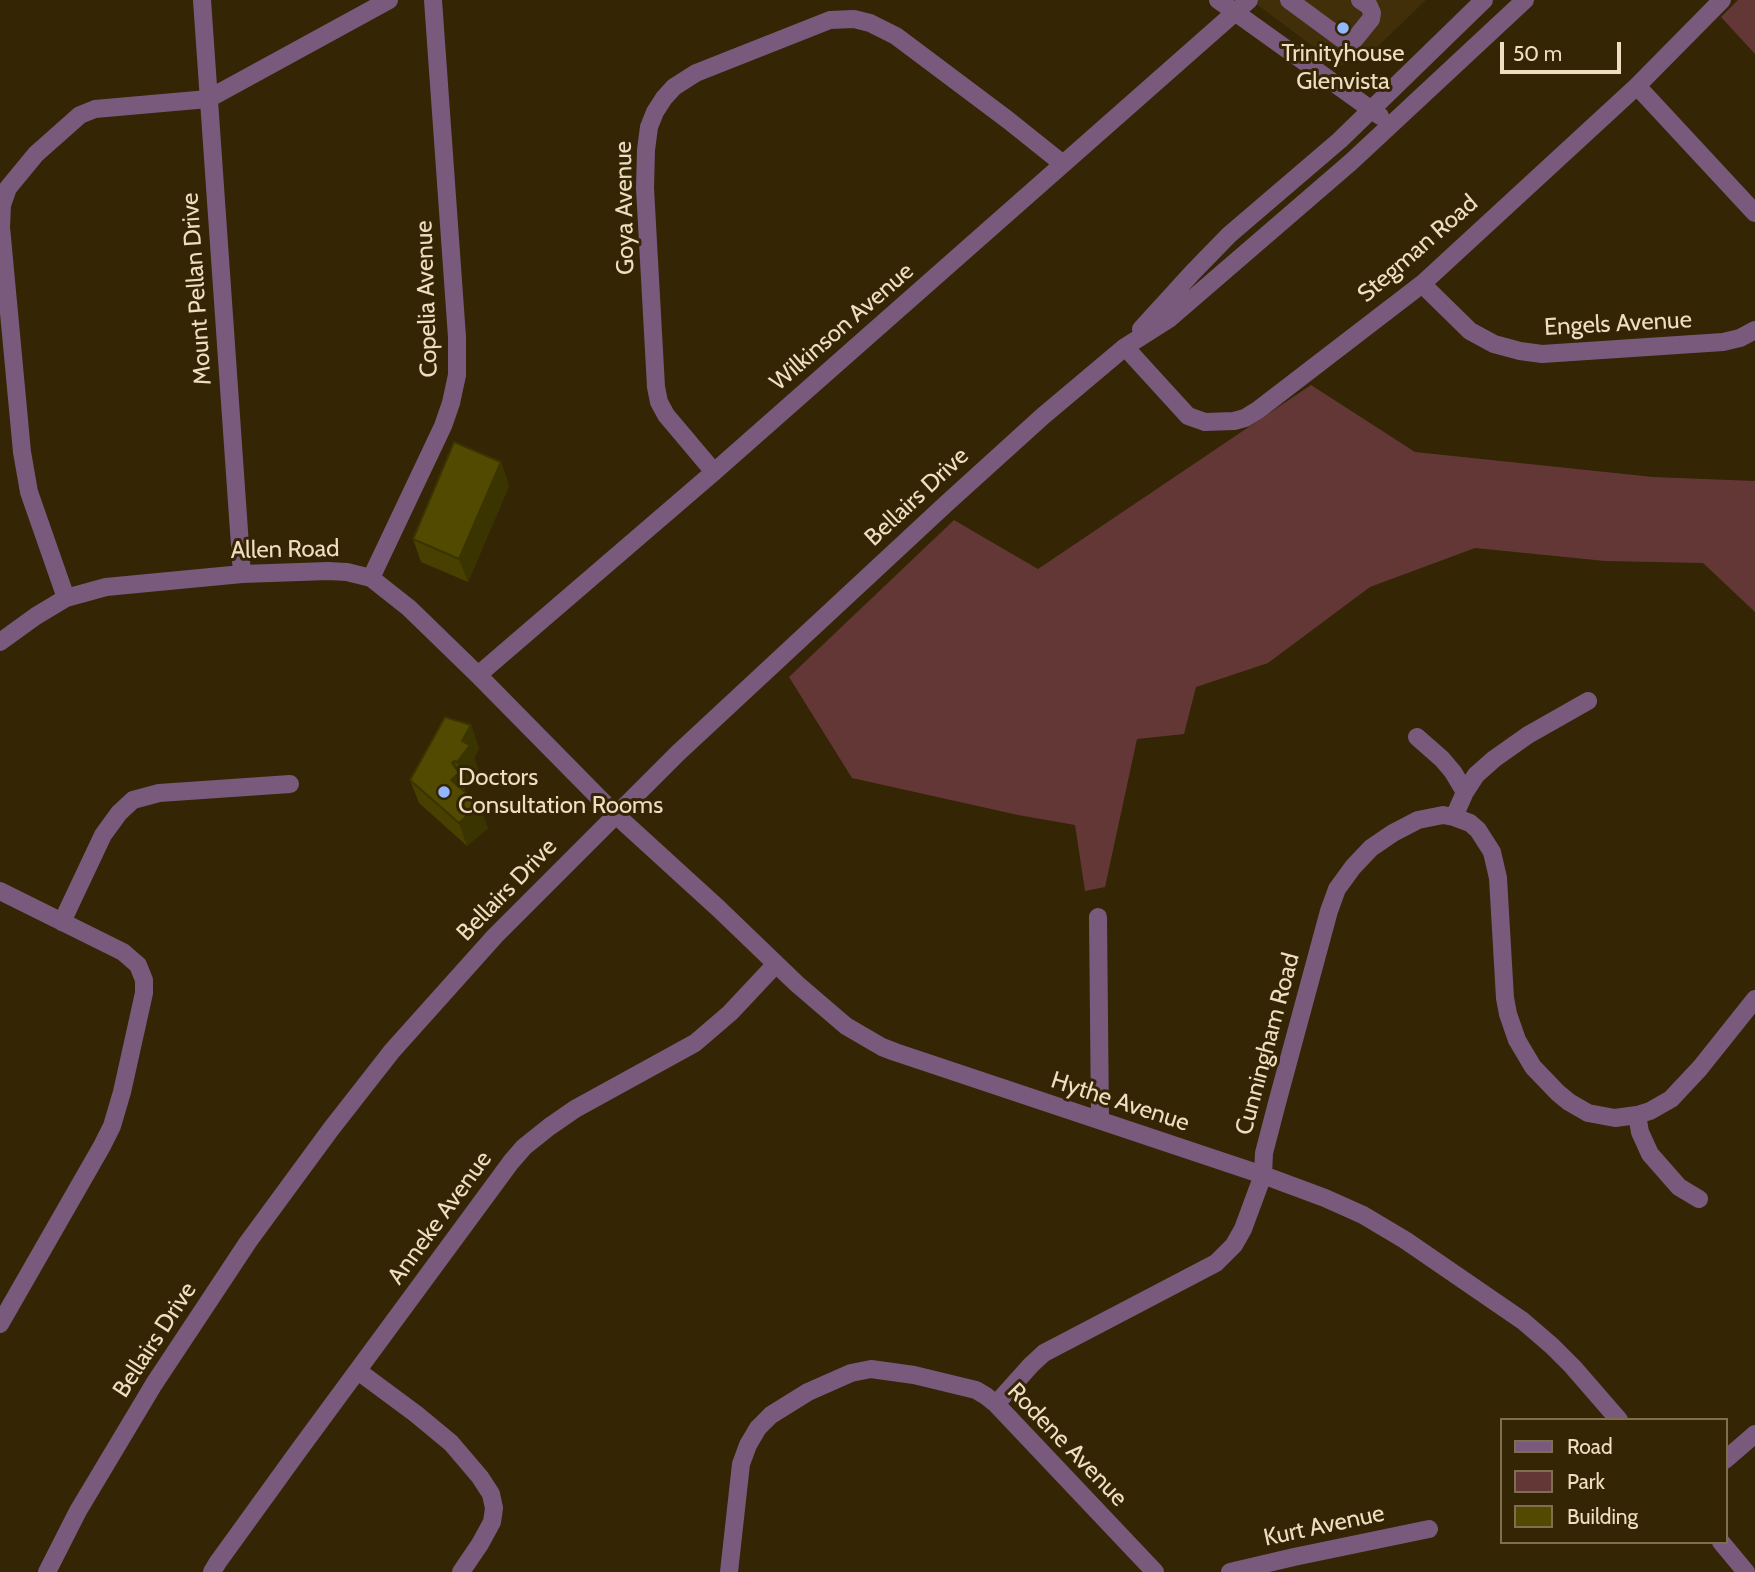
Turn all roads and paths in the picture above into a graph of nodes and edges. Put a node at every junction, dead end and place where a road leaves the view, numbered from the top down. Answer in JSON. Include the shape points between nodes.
{"nodes":[{"id":1,"x":201,"y":0,"type":"edge"},
{"id":2,"x":389,"y":0,"type":"edge"},
{"id":3,"x":433,"y":0,"type":"edge"},
{"id":4,"x":1218,"y":0,"type":"edge"},
{"id":5,"x":1249,"y":0,"type":"edge"},
{"id":6,"x":1289,"y":0,"type":"edge"},
{"id":7,"x":1360,"y":0,"type":"edge"},
{"id":8,"x":1485,"y":0,"type":"edge"},
{"id":9,"x":1525,"y":0,"type":"edge"},
{"id":10,"x":1722,"y":0,"type":"edge"},
{"id":11,"x":1234,"y":12,"type":"junction"},
{"id":12,"x":1637,"y":86,"type":"junction"},
{"id":13,"x":208,"y":99,"type":"junction"},
{"id":14,"x":1371,"y":109,"type":"junction"},
{"id":15,"x":1390,"y":125,"type":"junction"},
{"id":16,"x":1063,"y":164,"type":"junction"},
{"id":17,"x":1755,"y":213,"type":"edge"},
{"id":18,"x":1422,"y":284,"type":"junction"},
{"id":19,"x":1755,"y":330,"type":"edge"},
{"id":20,"x":1125,"y":348,"type":"junction"},
{"id":21,"x":714,"y":472,"type":"junction"},
{"id":22,"x":242,"y":573,"type":"junction"},
{"id":23,"x":370,"y":578,"type":"junction"},
{"id":24,"x":66,"y":598,"type":"junction"},
{"id":25,"x":0,"y":642,"type":"edge"},
{"id":26,"x":478,"y":675,"type":"junction"},
{"id":27,"x":1588,"y":701,"type":"dead end"},
{"id":28,"x":1417,"y":737,"type":"dead end"},
{"id":29,"x":290,"y":784,"type":"dead end"},
{"id":30,"x":1465,"y":792,"type":"junction"},
{"id":31,"x":615,"y":815,"type":"junction"},
{"id":32,"x":1454,"y":817,"type":"junction"},
{"id":33,"x":0,"y":891,"type":"edge"},
{"id":34,"x":1098,"y":916,"type":"dead end"},
{"id":35,"x":62,"y":922,"type":"junction"},
{"id":36,"x":776,"y":964,"type":"junction"},
{"id":37,"x":1755,"y":999,"type":"edge"},
{"id":38,"x":1637,"y":1115,"type":"junction"},
{"id":39,"x":1100,"y":1121,"type":"junction"},
{"id":40,"x":1263,"y":1175,"type":"junction"},
{"id":41,"x":1699,"y":1199,"type":"dead end"},
{"id":42,"x":0,"y":1324,"type":"edge"},
{"id":43,"x":358,"y":1371,"type":"junction"},
{"id":44,"x":996,"y":1404,"type":"junction"},
{"id":45,"x":1617,"y":1418,"type":"edge"},
{"id":46,"x":1755,"y":1434,"type":"edge"},
{"id":47,"x":1727,"y":1458,"type":"edge"},
{"id":48,"x":1429,"y":1529,"type":"dead end"},
{"id":49,"x":1723,"y":1544,"type":"edge"},
{"id":50,"x":47,"y":1572,"type":"edge"},
{"id":51,"x":212,"y":1572,"type":"edge"},
{"id":52,"x":461,"y":1572,"type":"edge"},
{"id":53,"x":729,"y":1572,"type":"edge"},
{"id":54,"x":1155,"y":1572,"type":"edge"},
{"id":55,"x":1230,"y":1572,"type":"edge"},
{"id":56,"x":1746,"y":1572,"type":"edge"}],
"edges":[{"from":1,"to":13,"type":"street","name":"Mount Pellan Drive"},
{"from":2,"to":13,"type":"street"},
{"from":3,"to":23,"type":"street","name":"Copelia Avenue","via":[[457,375],[443,426]]},
{"from":4,"to":11,"type":"street"},
{"from":5,"to":11,"type":"street","name":"Wilkinson Avenue"},
{"from":6,"to":7,"type":"street","via":[[1348,41],[1371,19],[1369,6]]},
{"from":8,"to":14,"type":"street"},
{"from":9,"to":15,"type":"street"},
{"from":10,"to":12,"type":"street","name":"Stegman Road"},
{"from":11,"to":14,"type":"street"},
{"from":11,"to":16,"type":"street","name":"Wilkinson Avenue"},
{"from":12,"to":17,"type":"street"},
{"from":12,"to":18,"type":"street","name":"Stegman Road"},
{"from":13,"to":22,"type":"street","name":"Mount Pellan Drive"},
{"from":13,"to":24,"type":"street","via":[[80,114],[36,154],[4,197],[1,227],[22,452],[29,492]]},
{"from":14,"to":15,"type":"street"},
{"from":14,"to":20,"type":"street","via":[[1229,235]]},
{"from":15,"to":20,"type":"street","via":[[1169,318]]},
{"from":16,"to":21,"type":"street","name":"Wilkinson Avenue"},
{"from":16,"to":21,"type":"street","name":"Goya Avenue","via":[[896,36],[854,19],[830,20],[674,87],[655,112],[646,150],[656,387],[666,415]]},
{"from":18,"to":19,"type":"street","name":"Engels Avenue","via":[[1470,331],[1494,344],[1531,353],[1723,342]]},
{"from":18,"to":20,"type":"street","name":"Stegman Road","via":[[1258,410],[1234,421],[1205,422],[1188,416]]},
{"from":20,"to":31,"type":"street","name":"Bellairs Drive","via":[[947,503]]},
{"from":21,"to":26,"type":"street","name":"Wilkinson Avenue"},
{"from":22,"to":23,"type":"street","name":"Allen Road","via":[[328,571]]},
{"from":22,"to":24,"type":"street","name":"Allen Road","via":[[106,587]]},
{"from":23,"to":26,"type":"street","name":"Allen Road","via":[[409,608]]},
{"from":24,"to":25,"type":"street","name":"Allen Road"},
{"from":26,"to":31,"type":"street","name":"Allen Road"},
{"from":27,"to":30,"type":"street","via":[[1494,759]]},
{"from":28,"to":30,"type":"street","via":[[1442,759]]},
{"from":29,"to":35,"type":"street","via":[[159,793],[133,800],[103,835]]},
{"from":30,"to":32,"type":"street"},
{"from":31,"to":36,"type":"street","name":"Hythe Avenue"},
{"from":31,"to":50,"type":"street","name":"Bellairs Drive","via":[[495,936],[331,1129],[248,1242],[154,1384]]},
{"from":32,"to":38,"type":"street","via":[[1478,830],[1492,852],[1508,1014],[1533,1067],[1558,1093],[1588,1113],[1615,1118]]},
{"from":32,"to":40,"type":"street","name":"Cunningham Road","via":[[1418,820],[1394,833],[1371,848],[1337,889],[1264,1153]]},
{"from":33,"to":35,"type":"street"},
{"from":34,"to":39,"type":"street"},
{"from":35,"to":42,"type":"street","via":[[134,960],[144,980],[143,1000],[122,1092],[106,1138]]},
{"from":36,"to":39,"type":"street","name":"Hythe Avenue","via":[[846,1026],[882,1047]]},
{"from":36,"to":43,"type":"street","name":"Anneke Avenue","via":[[695,1043],[575,1109],[524,1147]]},
{"from":37,"to":38,"type":"street","via":[[1671,1099]]},
{"from":38,"to":41,"type":"street","via":[[1650,1154],[1679,1187]]},
{"from":39,"to":40,"type":"street","name":"Hythe Avenue"},
{"from":40,"to":44,"type":"street","name":"Cunningham Road","via":[[1234,1245],[1216,1264],[1044,1353]]},
{"from":40,"to":45,"type":"street","name":"Hythe Avenue","via":[[1363,1215],[1455,1274],[1552,1346]]},
{"from":43,"to":51,"type":"street","name":"Anneke Avenue"},
{"from":43,"to":52,"type":"street","via":[[451,1443],[491,1494],[492,1522]]},
{"from":44,"to":53,"type":"street","name":"Rodene Avenue","via":[[966,1387],[871,1369],[851,1373],[789,1402],[762,1423],[744,1454]]},
{"from":44,"to":54,"type":"street","name":"Rodene Avenue"},
{"from":46,"to":47,"type":"street"},
{"from":48,"to":55,"type":"street","name":"Kurt Avenue"},
{"from":49,"to":56,"type":"street"}]}
